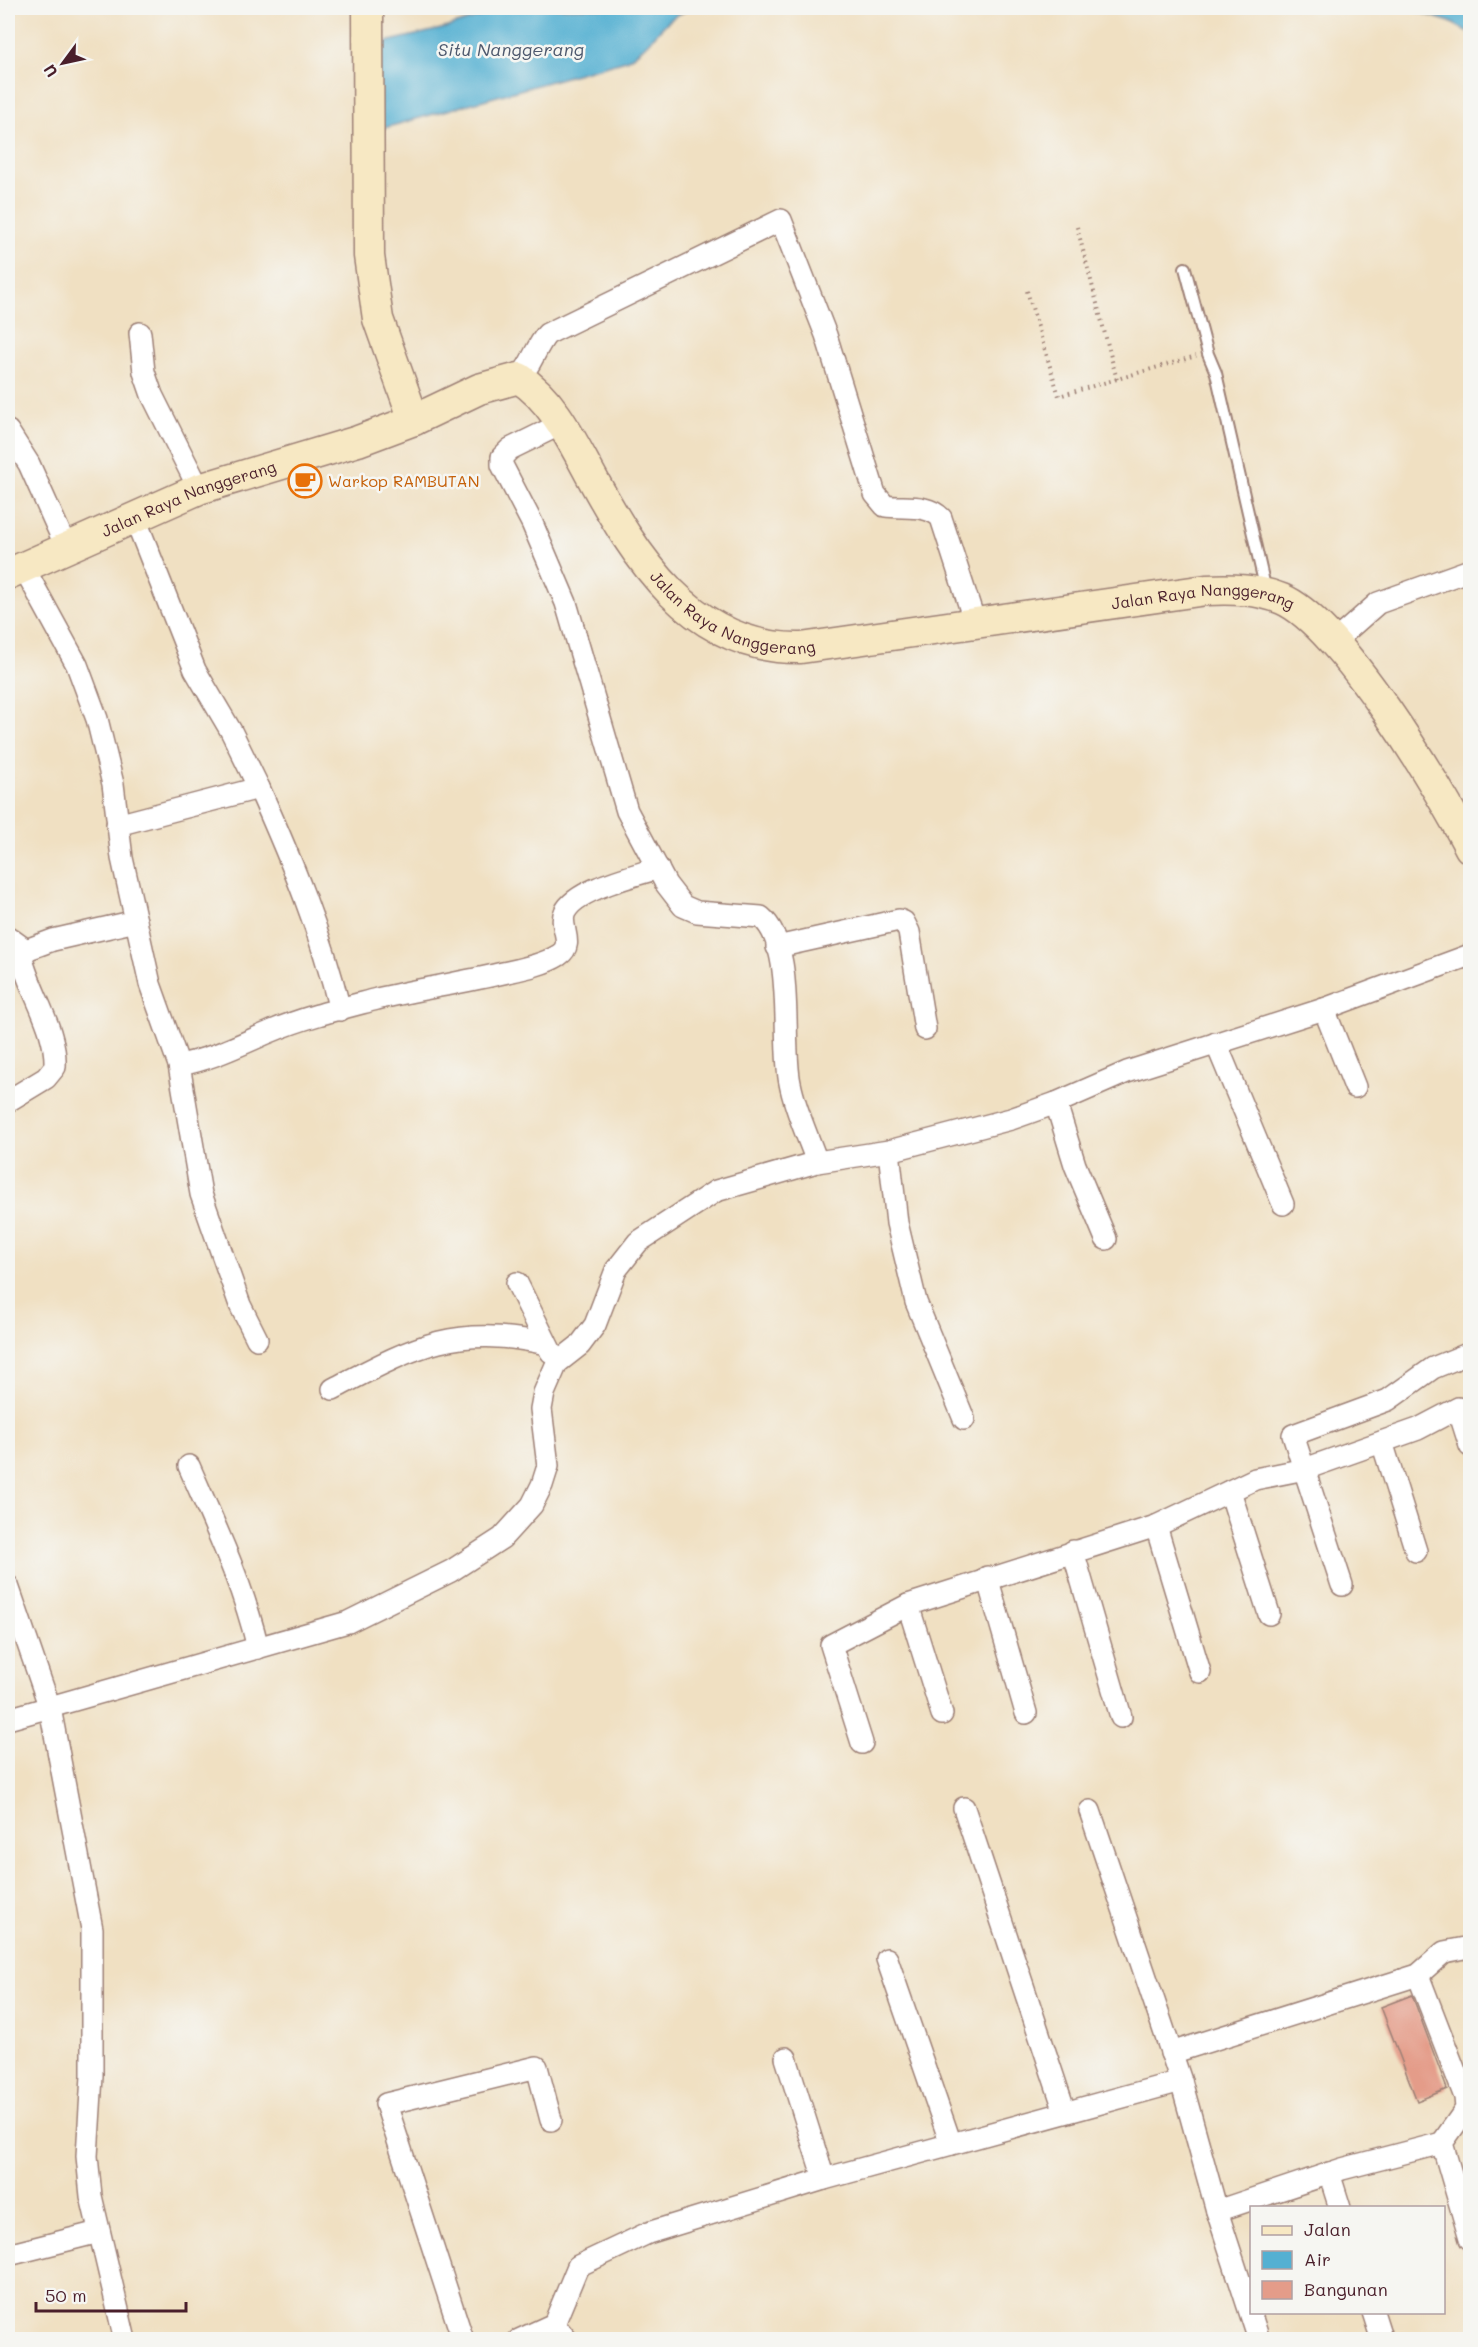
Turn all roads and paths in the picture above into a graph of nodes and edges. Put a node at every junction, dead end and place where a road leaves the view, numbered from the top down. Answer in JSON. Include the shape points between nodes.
{"nodes":[{"id":1,"x":368,"y":8,"type":"edge"},
{"id":2,"x":1077,"y":227,"type":"dead end"},
{"id":3,"x":1185,"y":268,"type":"dead end"},
{"id":4,"x":1027,"y":291,"type":"dead end"},
{"id":5,"x":140,"y":333,"type":"dead end"},
{"id":6,"x":1209,"y":354,"type":"junction"},
{"id":7,"x":519,"y":378,"type":"junction"},
{"id":8,"x":1117,"y":380,"type":"junction"},
{"id":9,"x":414,"y":420,"type":"junction"},
{"id":10,"x":561,"y":424,"type":"junction"},
{"id":11,"x":8,"y":431,"type":"edge"},
{"id":12,"x":199,"y":489,"type":"junction"},
{"id":13,"x":135,"y":518,"type":"junction"},
{"id":14,"x":67,"y":549,"type":"junction"},
{"id":15,"x":1470,"y":570,"type":"edge"},
{"id":16,"x":16,"y":571,"type":"edge"},
{"id":17,"x":1267,"y":594,"type":"junction"},
{"id":18,"x":975,"y":623,"type":"junction"},
{"id":19,"x":1335,"y":641,"type":"junction"},
{"id":20,"x":259,"y":788,"type":"junction"},
{"id":21,"x":117,"y":825,"type":"junction"},
{"id":22,"x":1470,"y":848,"type":"edge"},
{"id":23,"x":658,"y":867,"type":"junction"},
{"id":24,"x":136,"y":921,"type":"junction"},
{"id":25,"x":8,"y":937,"type":"edge"},
{"id":26,"x":777,"y":947,"type":"junction"},
{"id":27,"x":26,"y":950,"type":"junction"},
{"id":28,"x":1470,"y":956,"type":"edge"},
{"id":29,"x":1324,"y":1009,"type":"junction"},
{"id":30,"x":340,"y":1010,"type":"junction"},
{"id":31,"x":925,"y":1029,"type":"dead end"},
{"id":32,"x":1216,"y":1043,"type":"junction"},
{"id":33,"x":178,"y":1065,"type":"junction"},
{"id":34,"x":1355,"y":1088,"type":"dead end"},
{"id":35,"x":8,"y":1101,"type":"edge"},
{"id":36,"x":1056,"y":1103,"type":"junction"},
{"id":37,"x":890,"y":1151,"type":"junction"},
{"id":38,"x":817,"y":1162,"type":"junction"},
{"id":39,"x":1283,"y":1204,"type":"dead end"},
{"id":40,"x":1106,"y":1239,"type":"dead end"},
{"id":41,"x":517,"y":1282,"type":"dead end"},
{"id":42,"x":257,"y":1340,"type":"dead end"},
{"id":43,"x":546,"y":1344,"type":"junction"},
{"id":44,"x":1470,"y":1353,"type":"edge"},
{"id":45,"x":557,"y":1363,"type":"junction"},
{"id":46,"x":333,"y":1389,"type":"dead end"},
{"id":47,"x":964,"y":1419,"type":"dead end"},
{"id":48,"x":1382,"y":1442,"type":"junction"},
{"id":49,"x":1470,"y":1446,"type":"edge"},
{"id":50,"x":189,"y":1466,"type":"dead end"},
{"id":51,"x":1305,"y":1469,"type":"junction"},
{"id":52,"x":1230,"y":1491,"type":"junction"},
{"id":53,"x":1156,"y":1526,"type":"junction"},
{"id":54,"x":1073,"y":1551,"type":"junction"},
{"id":55,"x":1416,"y":1551,"type":"dead end"},
{"id":56,"x":987,"y":1577,"type":"junction"},
{"id":57,"x":1342,"y":1585,"type":"dead end"},
{"id":58,"x":8,"y":1586,"type":"edge"},
{"id":59,"x":908,"y":1605,"type":"junction"},
{"id":60,"x":1269,"y":1614,"type":"dead end"},
{"id":61,"x":258,"y":1648,"type":"junction"},
{"id":62,"x":1200,"y":1672,"type":"dead end"},
{"id":63,"x":50,"y":1708,"type":"junction"},
{"id":64,"x":1026,"y":1713,"type":"dead end"},
{"id":65,"x":942,"y":1714,"type":"dead end"},
{"id":66,"x":1122,"y":1717,"type":"dead end"},
{"id":67,"x":8,"y":1719,"type":"edge"},
{"id":68,"x":862,"y":1743,"type":"dead end"},
{"id":69,"x":963,"y":1808,"type":"dead end"},
{"id":70,"x":1090,"y":1812,"type":"dead end"},
{"id":71,"x":1470,"y":1947,"type":"edge"},
{"id":72,"x":887,"y":1959,"type":"dead end"},
{"id":73,"x":1418,"y":1975,"type":"junction"},
{"id":74,"x":1171,"y":2053,"type":"junction"},
{"id":75,"x":786,"y":2058,"type":"dead end"},
{"id":76,"x":1181,"y":2081,"type":"junction"},
{"id":77,"x":1065,"y":2112,"type":"junction"},
{"id":78,"x":551,"y":2120,"type":"dead end"},
{"id":79,"x":1442,"y":2143,"type":"junction"},
{"id":80,"x":951,"y":2144,"type":"junction"},
{"id":81,"x":1329,"y":2173,"type":"junction"},
{"id":82,"x":824,"y":2179,"type":"junction"},
{"id":83,"x":1339,"y":2206,"type":"edge"},
{"id":84,"x":1217,"y":2211,"type":"junction"},
{"id":85,"x":99,"y":2232,"type":"junction"},
{"id":86,"x":1470,"y":2239,"type":"edge"},
{"id":87,"x":8,"y":2255,"type":"edge"},
{"id":88,"x":1250,"y":2312,"type":"edge"},
{"id":89,"x":1251,"y":2314,"type":"edge"},
{"id":90,"x":1373,"y":2314,"type":"edge"},
{"id":91,"x":560,"y":2332,"type":"edge"},
{"id":92,"x":126,"y":2340,"type":"edge"},
{"id":93,"x":463,"y":2340,"type":"edge"},
{"id":94,"x":519,"y":2340,"type":"edge"},
{"id":95,"x":1259,"y":2340,"type":"edge"},
{"id":96,"x":1382,"y":2340,"type":"edge"}],
"edges":[{"from":1,"to":9,"type":"street","via":[[369,256],[378,319]]},
{"from":2,"to":8,"type":"path"},
{"from":3,"to":6,"type":"lane"},
{"from":4,"to":8,"type":"path","via":[[1059,396]]},
{"from":5,"to":12,"type":"street","via":[[144,372],[152,395]]},
{"from":6,"to":8,"type":"path"},
{"from":6,"to":17,"type":"lane"},
{"from":7,"to":9,"type":"street","name":"Jalan Raya Nanggerang","via":[[479,389]]},
{"from":7,"to":10,"type":"street","name":"Jalan Raya Nanggerang","via":[[545,401]]},
{"from":7,"to":18,"type":"street","via":[[530,367],[547,334],[781,220],[826,335],[875,494],[885,506],[923,507],[934,510],[941,518]]},
{"from":9,"to":12,"type":"street","name":"Jalan Raya Nanggerang"},
{"from":10,"to":18,"type":"street","name":"Jalan Raya Nanggerang","via":[[651,573],[703,619],[728,635],[775,648],[801,648]]},
{"from":10,"to":23,"type":"street","via":[[510,449],[501,457],[502,465],[566,603],[616,782]]},
{"from":11,"to":14,"type":"street","via":[[29,464]]},
{"from":12,"to":13,"type":"street","name":"Jalan Raya Nanggerang"},
{"from":13,"to":14,"type":"street","name":"Jalan Raya Nanggerang"},
{"from":13,"to":20,"type":"street","via":[[195,670]]},
{"from":14,"to":16,"type":"street","name":"Jalan Raya Nanggerang"},
{"from":15,"to":19,"type":"street","via":[[1378,603]]},
{"from":16,"to":21,"type":"street","via":[[77,665],[89,694],[113,784]]},
{"from":17,"to":18,"type":"street","name":"Jalan Raya Nanggerang","via":[[1238,589],[1206,590]]},
{"from":17,"to":19,"type":"street","name":"Jalan Raya Nanggerang","via":[[1303,611]]},
{"from":19,"to":22,"type":"street","name":"Jalan Raya Nanggerang","via":[[1453,813]]},
{"from":20,"to":21,"type":"street"},
{"from":20,"to":30,"type":"street","via":[[326,952]]},
{"from":21,"to":24,"type":"street"},
{"from":23,"to":26,"type":"street","via":[[683,906],[714,915],[761,917],[773,931]]},
{"from":23,"to":30,"type":"street","via":[[576,900],[563,917],[567,938],[560,954],[525,968]]},
{"from":24,"to":27,"type":"street"},
{"from":24,"to":33,"type":"street","via":[[150,984]]},
{"from":25,"to":27,"type":"street"},
{"from":26,"to":31,"type":"street","via":[[904,922]]},
{"from":26,"to":38,"type":"street","via":[[786,1007],[790,1084]]},
{"from":27,"to":35,"type":"street","via":[[22,959],[46,1022],[55,1067],[46,1078]]},
{"from":28,"to":29,"type":"street"},
{"from":29,"to":32,"type":"street"},
{"from":29,"to":34,"type":"street"},
{"from":30,"to":33,"type":"street","via":[[274,1030],[207,1060]]},
{"from":32,"to":36,"type":"street","via":[[1127,1072]]},
{"from":32,"to":39,"type":"street"},
{"from":33,"to":42,"type":"street","via":[[201,1194]]},
{"from":36,"to":37,"type":"street"},
{"from":36,"to":40,"type":"street","via":[[1075,1165]]},
{"from":37,"to":38,"type":"street"},
{"from":37,"to":47,"type":"street","via":[[897,1223],[916,1302]]},
{"from":38,"to":45,"type":"street","via":[[717,1191],[638,1242],[616,1270],[595,1325],[580,1345]]},
{"from":41,"to":43,"type":"street"},
{"from":43,"to":45,"type":"street"},
{"from":43,"to":46,"type":"street","via":[[487,1334],[438,1341],[408,1350]]},
{"from":44,"to":51,"type":"street","via":[[1433,1368],[1388,1400],[1293,1435]]},
{"from":45,"to":61,"type":"street","via":[[543,1393],[541,1409],[548,1466],[532,1505],[502,1538],[451,1571],[348,1622]]},
{"from":48,"to":49,"type":"street","via":[[1458,1408]]},
{"from":48,"to":51,"type":"street"},
{"from":48,"to":55,"type":"street"},
{"from":50,"to":61,"type":"street","via":[[229,1557]]},
{"from":51,"to":52,"type":"street","via":[[1255,1479]]},
{"from":51,"to":57,"type":"street"},
{"from":52,"to":53,"type":"street"},
{"from":52,"to":60,"type":"street"},
{"from":53,"to":54,"type":"street"},
{"from":53,"to":62,"type":"street"},
{"from":54,"to":56,"type":"street"},
{"from":54,"to":66,"type":"street"},
{"from":56,"to":59,"type":"street"},
{"from":56,"to":64,"type":"street"},
{"from":58,"to":63,"type":"street"},
{"from":59,"to":65,"type":"street"},
{"from":59,"to":68,"type":"street","via":[[831,1645]]},
{"from":61,"to":63,"type":"street"},
{"from":63,"to":67,"type":"street"},
{"from":63,"to":85,"type":"street","via":[[92,1929],[92,2076],[87,2156]]},
{"from":69,"to":77,"type":"street"},
{"from":70,"to":74,"type":"street"},
{"from":71,"to":73,"type":"street","via":[[1444,1952]]},
{"from":72,"to":80,"type":"street"},
{"from":73,"to":74,"type":"street"},
{"from":73,"to":79,"type":"street","via":[[1466,2109]]},
{"from":74,"to":76,"type":"street"},
{"from":75,"to":82,"type":"street"},
{"from":76,"to":77,"type":"street"},
{"from":76,"to":84,"type":"street"},
{"from":77,"to":80,"type":"street"},
{"from":78,"to":93,"type":"street","via":[[537,2067],[386,2104]]},
{"from":79,"to":81,"type":"street"},
{"from":79,"to":86,"type":"street"},
{"from":80,"to":82,"type":"street"},
{"from":81,"to":83,"type":"street"},
{"from":81,"to":84,"type":"street"},
{"from":82,"to":91,"type":"street","via":[[648,2234],[578,2266]]},
{"from":84,"to":88,"type":"street"},
{"from":85,"to":87,"type":"street"},
{"from":85,"to":92,"type":"street"},
{"from":89,"to":95,"type":"street"},
{"from":90,"to":96,"type":"street"},
{"from":91,"to":94,"type":"street"}]}
